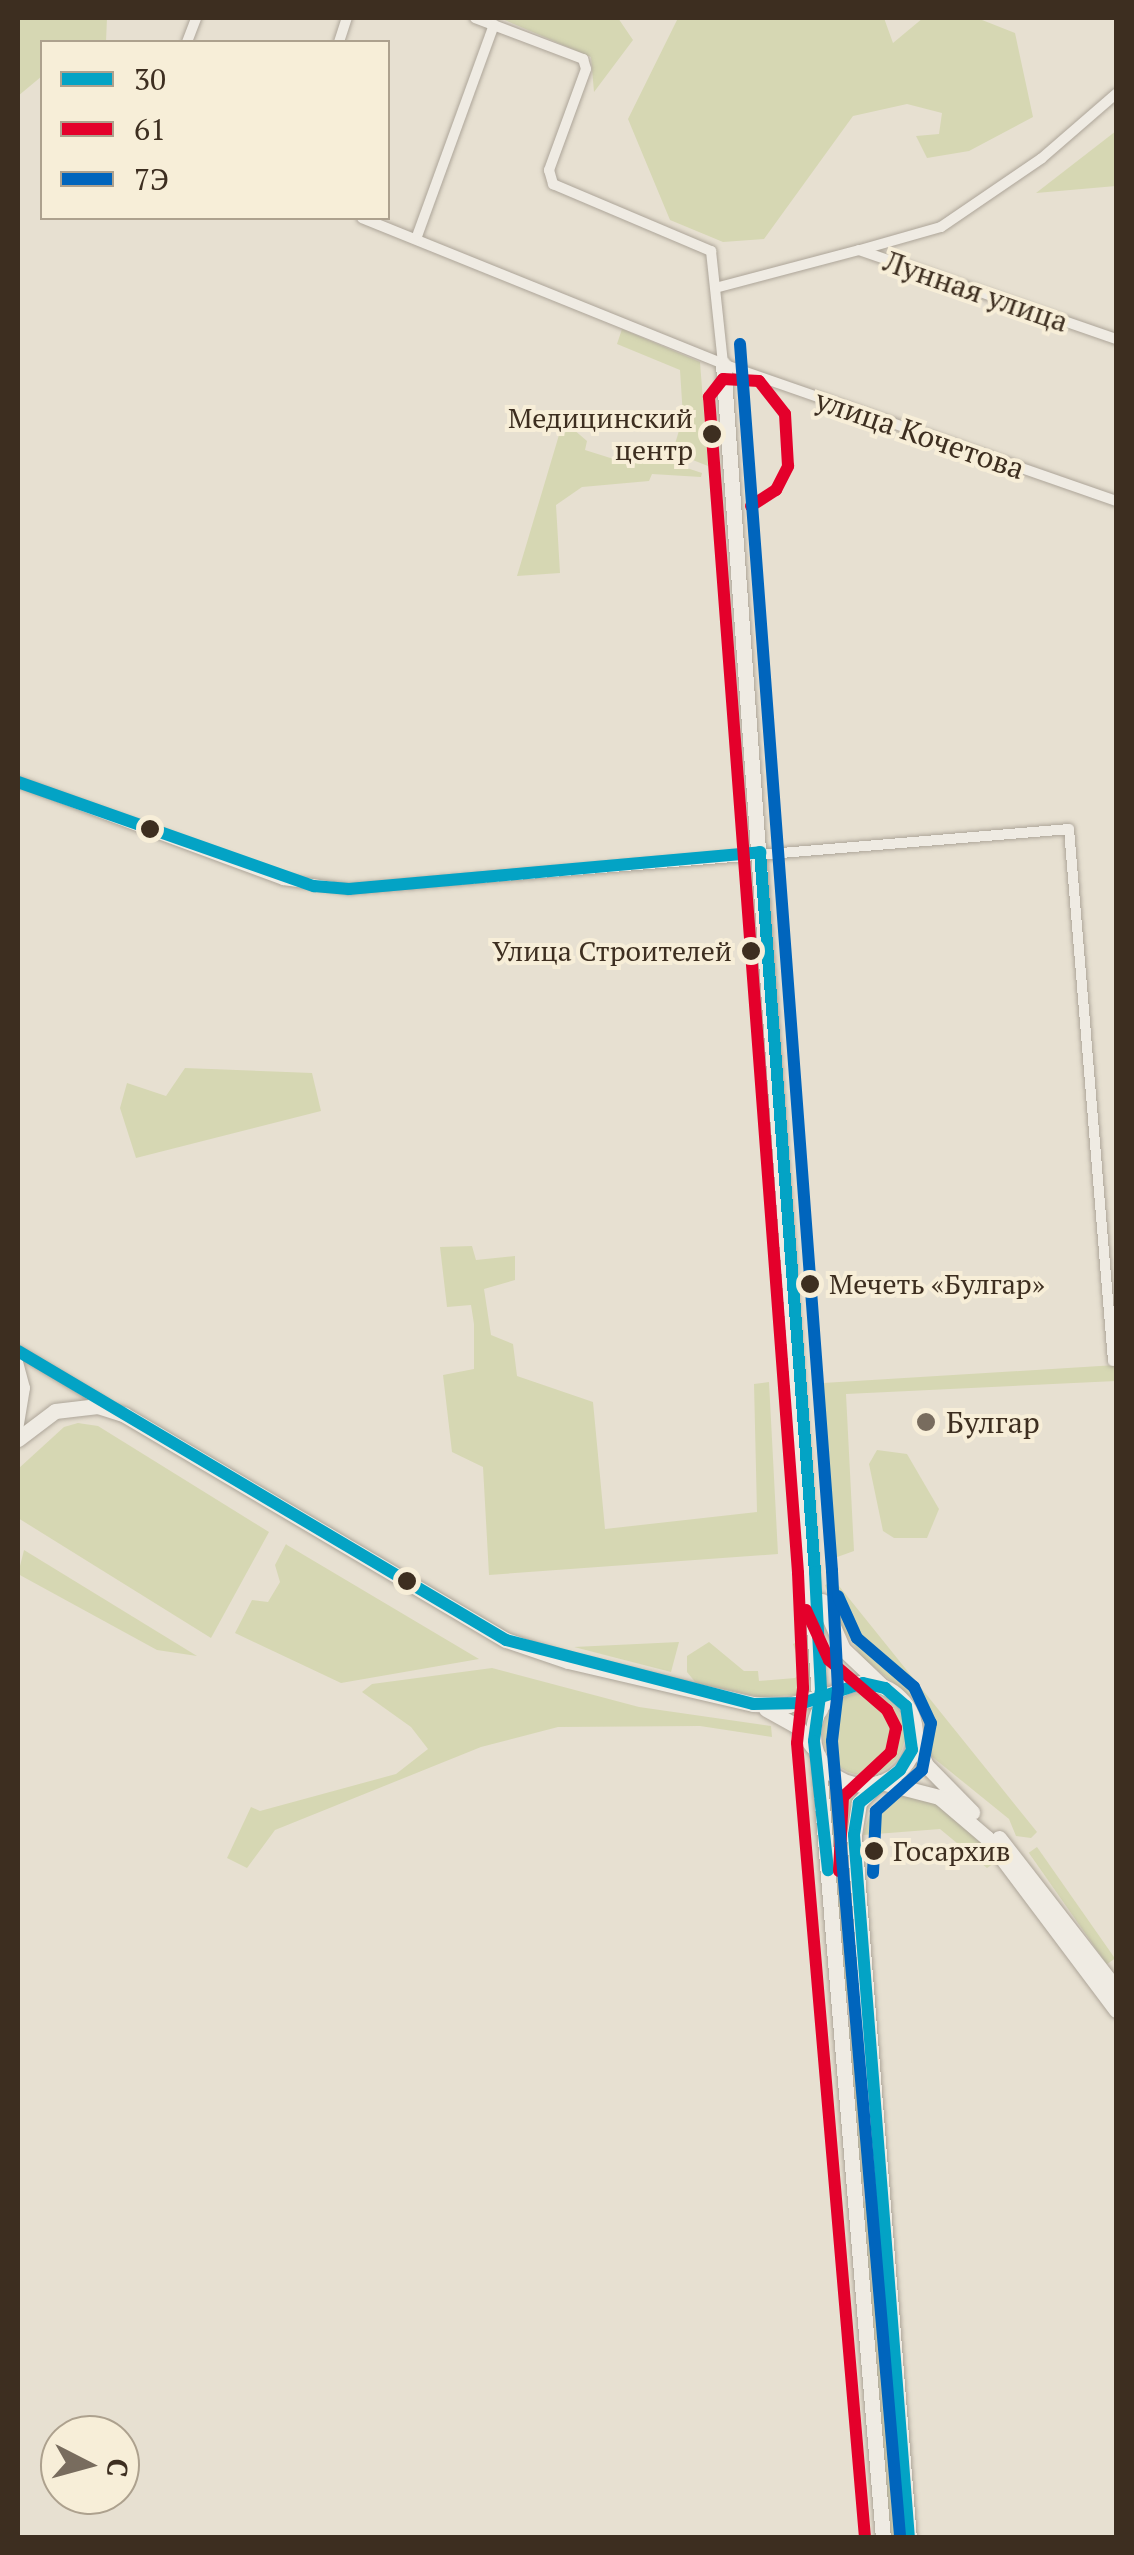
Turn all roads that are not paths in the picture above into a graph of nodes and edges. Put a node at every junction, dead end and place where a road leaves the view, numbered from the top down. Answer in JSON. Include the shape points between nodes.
{"nodes":[{"id":1,"x":475,"y":18,"type":"edge"},
{"id":2,"x":494,"y":25,"type":"junction"},
{"id":3,"x":1116,"y":94,"type":"edge"},
{"id":4,"x":367,"y":220,"type":"edge"},
{"id":5,"x":416,"y":239,"type":"junction"},
{"id":6,"x":859,"y":250,"type":"junction"},
{"id":7,"x":719,"y":286,"type":"junction"},
{"id":8,"x":1116,"y":339,"type":"edge"},
{"id":9,"x":724,"y":364,"type":"junction"},
{"id":10,"x":1116,"y":501,"type":"edge"},
{"id":11,"x":18,"y":782,"type":"edge"},
{"id":12,"x":760,"y":852,"type":"junction"},
{"id":13,"x":18,"y":1351,"type":"edge"},
{"id":14,"x":1113,"y":1360,"type":"dead end"},
{"id":15,"x":18,"y":1362,"type":"edge"},
{"id":16,"x":125,"y":1416,"type":"junction"},
{"id":17,"x":18,"y":1430,"type":"edge"},
{"id":18,"x":18,"y":1439,"type":"edge"},
{"id":19,"x":815,"y":1572,"type":"junction"},
{"id":20,"x":884,"y":1688,"type":"junction"},
{"id":21,"x":824,"y":1700,"type":"junction"},
{"id":22,"x":753,"y":1704,"type":"junction"},
{"id":23,"x":914,"y":1737,"type":"junction"},
{"id":24,"x":817,"y":1754,"type":"junction"},
{"id":25,"x":879,"y":1782,"type":"junction"},
{"id":26,"x":1116,"y":1989,"type":"edge"},
{"id":27,"x":867,"y":2007,"type":"junction"},
{"id":28,"x":840,"y":2010,"type":"junction"},
{"id":29,"x":1116,"y":2010,"type":"edge"},
{"id":30,"x":882,"y":2189,"type":"junction"},
{"id":31,"x":855,"y":2192,"type":"junction"},
{"id":32,"x":883,"y":2538,"type":"edge"},
{"id":33,"x":909,"y":2538,"type":"edge"}],
"edges":[{"from":1,"to":2,"type":"street"},
{"from":2,"to":5,"type":"street"},
{"from":2,"to":7,"type":"street","via":[[583,58],[586,69],[549,170],[552,184],[699,242],[710,251]]},
{"from":3,"to":6,"type":"street","via":[[1042,158],[942,227]]},
{"from":4,"to":5,"type":"street","name":"улица Кочетова"},
{"from":5,"to":9,"type":"street","name":"улица Кочетова"},
{"from":6,"to":7,"type":"street","name":"Лунная улица"},
{"from":6,"to":8,"type":"street","name":"Лунная улица"},
{"from":7,"to":9,"type":"street"},
{"from":9,"to":10,"type":"street","name":"улица Кочетова"},
{"from":9,"to":12,"type":"main road"},
{"from":11,"to":12,"type":"street","via":[[314,886],[350,889]]},
{"from":12,"to":14,"type":"street","via":[[1069,829]]},
{"from":12,"to":19,"type":"main road"},
{"from":13,"to":16,"type":"street"},
{"from":15,"to":17,"type":"street","via":[[26,1388]]},
{"from":16,"to":18,"type":"main road","via":[[87,1404],[65,1406]]},
{"from":16,"to":22,"type":"main road","via":[[506,1640]]},
{"from":19,"to":20,"type":"main road","via":[[830,1628]]},
{"from":19,"to":21,"type":"main road"},
{"from":20,"to":21,"type":"main road","via":[[863,1684]]},
{"from":20,"to":23,"type":"main road","via":[[906,1706]]},
{"from":21,"to":22,"type":"main road"},
{"from":21,"to":24,"type":"main road"},
{"from":22,"to":24,"type":"main road","via":[[797,1726]]},
{"from":23,"to":25,"type":"main road","via":[[900,1770]]},
{"from":23,"to":26,"type":"main road","via":[[938,1780],[1034,1877]]},
{"from":24,"to":25,"type":"main road","via":[[845,1782]]},
{"from":24,"to":28,"type":"main road"},
{"from":25,"to":27,"type":"main road","via":[[859,1803],[854,1836]]},
{"from":25,"to":29,"type":"main road","via":[[938,1798],[987,1838]]},
{"from":27,"to":28,"type":"main road"},
{"from":27,"to":30,"type":"main road"},
{"from":28,"to":31,"type":"main road"},
{"from":30,"to":31,"type":"main road"},
{"from":30,"to":33,"type":"main road"},
{"from":31,"to":32,"type":"main road"}]}
